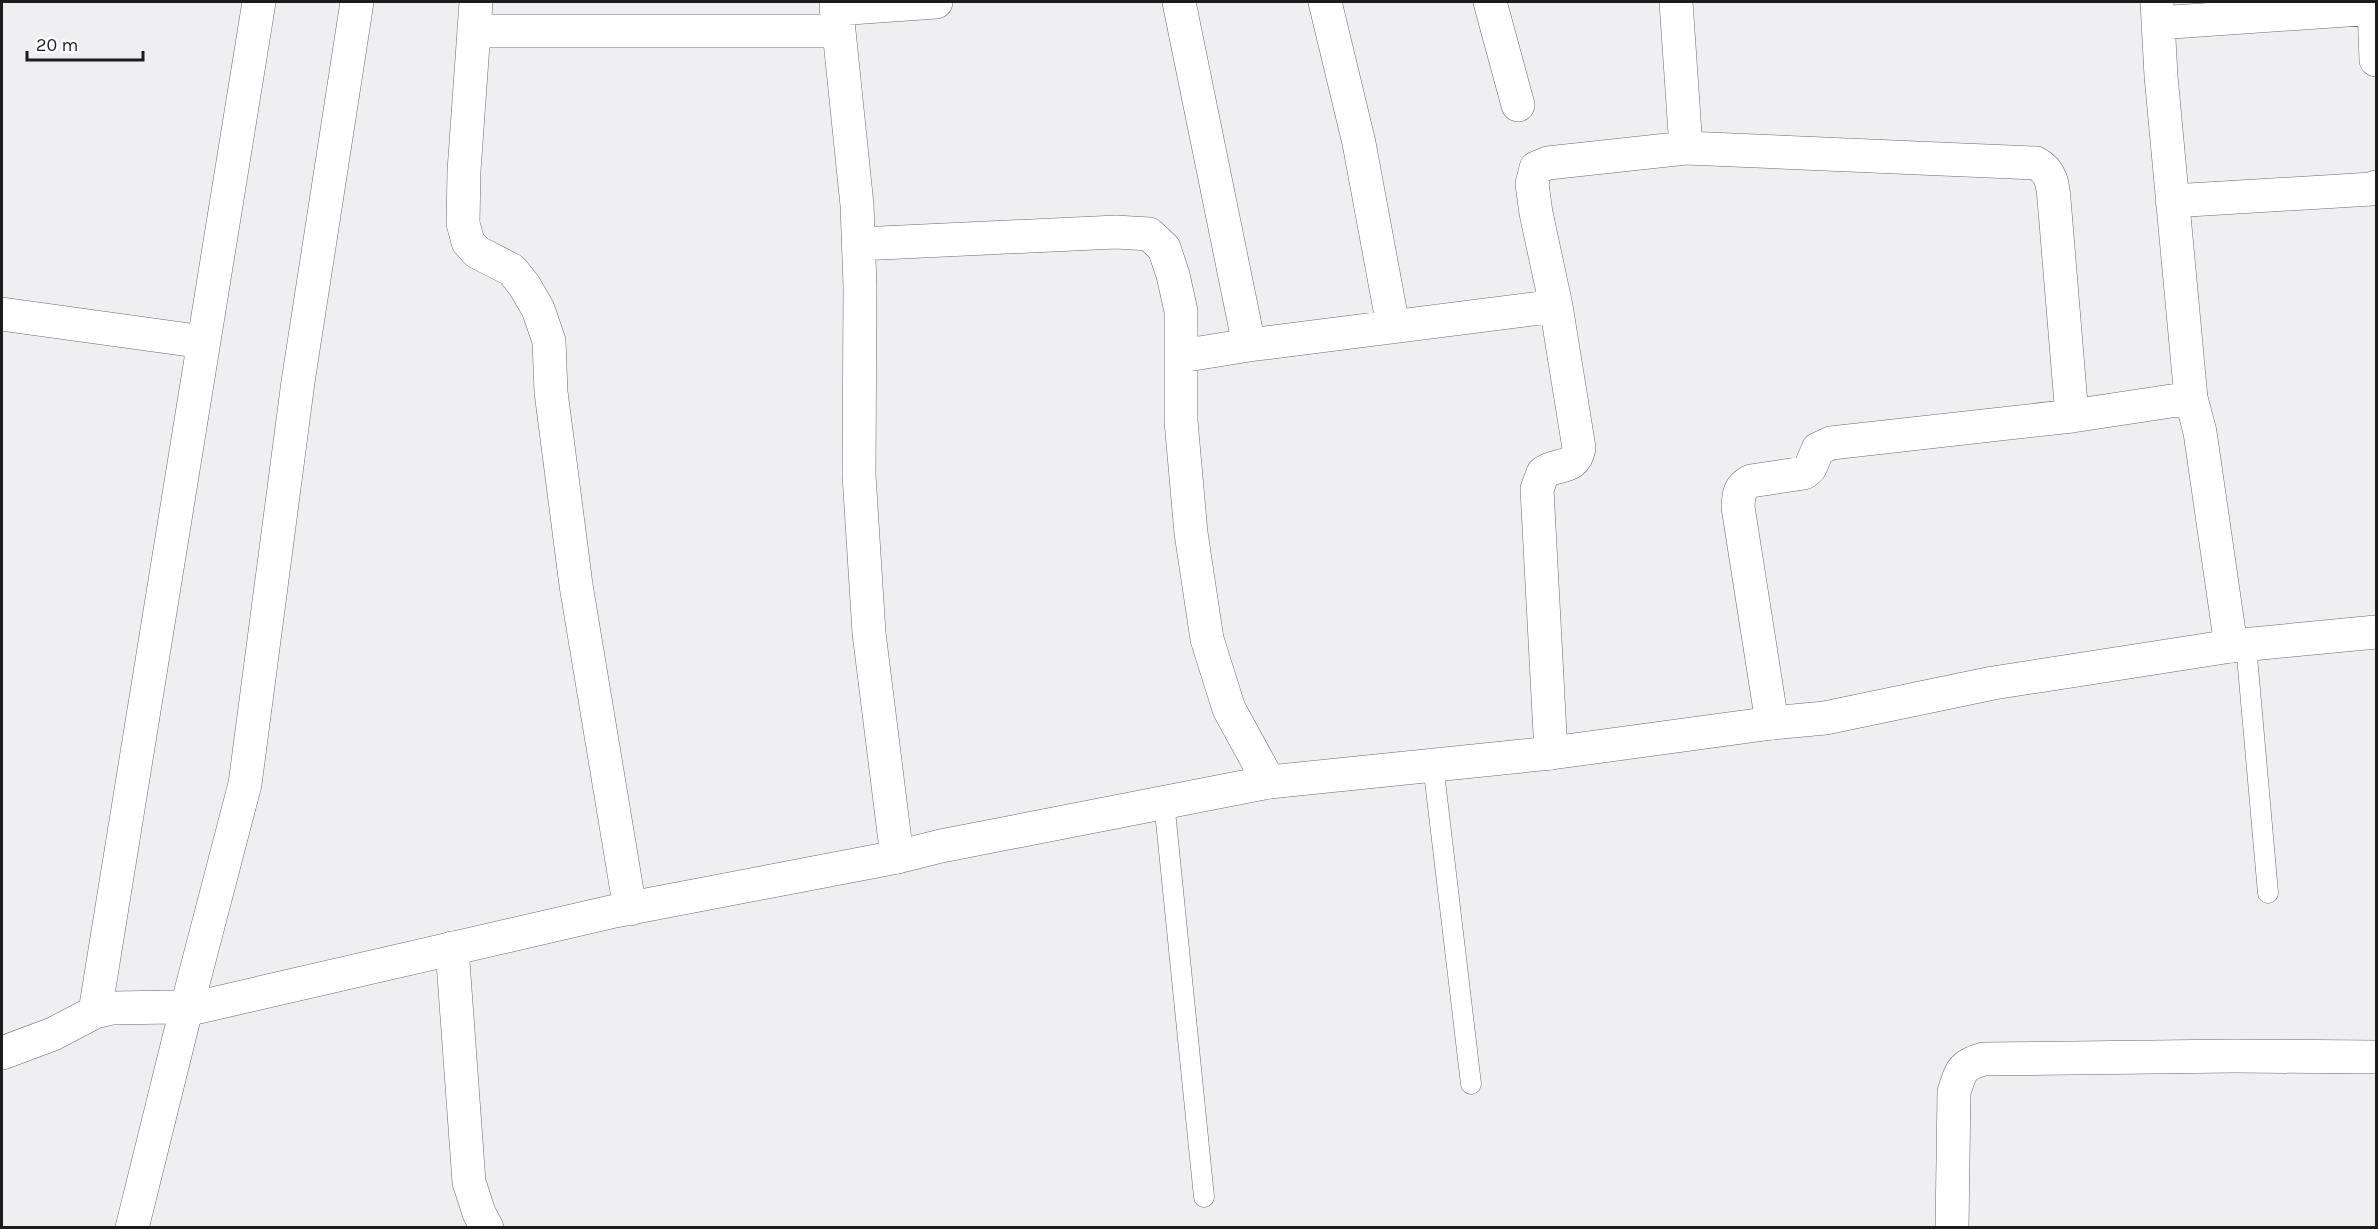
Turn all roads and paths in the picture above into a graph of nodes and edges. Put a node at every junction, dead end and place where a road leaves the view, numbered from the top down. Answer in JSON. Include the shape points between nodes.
{"nodes":[{"id":1,"x":259,"y":2,"type":"edge"},
{"id":2,"x":357,"y":2,"type":"edge"},
{"id":3,"x":936,"y":2,"type":"edge"},
{"id":4,"x":1179,"y":2,"type":"edge"},
{"id":5,"x":1325,"y":2,"type":"edge"},
{"id":6,"x":1490,"y":2,"type":"edge"},
{"id":7,"x":1676,"y":2,"type":"edge"},
{"id":8,"x":2375,"y":8,"type":"edge"},
{"id":9,"x":2158,"y":12,"type":"edge"},
{"id":10,"x":837,"y":14,"type":"edge"},
{"id":11,"x":475,"y":16,"type":"edge"},
{"id":12,"x":2376,"y":60,"type":"edge"},
{"id":13,"x":1518,"y":105,"type":"dead end"},
{"id":14,"x":1686,"y":148,"type":"junction"},
{"id":15,"x":2376,"y":187,"type":"edge"},
{"id":16,"x":2172,"y":201,"type":"junction"},
{"id":17,"x":859,"y":244,"type":"junction"},
{"id":18,"x":1556,"y":306,"type":"junction"},
{"id":19,"x":2,"y":314,"type":"edge"},
{"id":20,"x":1393,"y":326,"type":"junction"},
{"id":21,"x":204,"y":342,"type":"junction"},
{"id":22,"x":1249,"y":345,"type":"junction"},
{"id":23,"x":1181,"y":356,"type":"junction"},
{"id":24,"x":2192,"y":398,"type":"junction"},
{"id":25,"x":2072,"y":416,"type":"junction"},
{"id":26,"x":2376,"y":633,"type":"edge"},
{"id":27,"x":2239,"y":645,"type":"junction"},
{"id":28,"x":1772,"y":723,"type":"junction"},
{"id":29,"x":1551,"y":753,"type":"junction"},
{"id":30,"x":1433,"y":764,"type":"junction"},
{"id":31,"x":1269,"y":782,"type":"junction"},
{"id":32,"x":1164,"y":801,"type":"junction"},
{"id":33,"x":897,"y":857,"type":"junction"},
{"id":34,"x":2268,"y":892,"type":"dead end"},
{"id":35,"x":630,"y":909,"type":"junction"},
{"id":36,"x":452,"y":948,"type":"junction"},
{"id":37,"x":180,"y":1008,"type":"junction"},
{"id":38,"x":110,"y":1009,"type":"junction"},
{"id":39,"x":2,"y":1053,"type":"edge"},
{"id":40,"x":2376,"y":1057,"type":"edge"},
{"id":41,"x":1471,"y":1084,"type":"dead end"},
{"id":42,"x":1204,"y":1197,"type":"dead end"},
{"id":43,"x":132,"y":1227,"type":"edge"},
{"id":44,"x":487,"y":1227,"type":"edge"},
{"id":45,"x":1953,"y":1227,"type":"edge"}],
"edges":[{"from":1,"to":21,"type":"street"},
{"from":2,"to":37,"type":"street","via":[[298,382],[245,784]]},
{"from":3,"to":10,"type":"street"},
{"from":4,"to":22,"type":"street"},
{"from":5,"to":20,"type":"street","via":[[1359,143]]},
{"from":6,"to":13,"type":"street"},
{"from":7,"to":14,"type":"street"},
{"from":8,"to":9,"type":"street"},
{"from":8,"to":12,"type":"street"},
{"from":9,"to":16,"type":"street"},
{"from":10,"to":11,"type":"street"},
{"from":10,"to":17,"type":"street"},
{"from":11,"to":35,"type":"street","via":[[463,223],[468,243],[512,270],[524,285],[538,309],[549,341],[551,392],[576,585]]},
{"from":14,"to":18,"type":"street","via":[[1548,163],[1536,168],[1533,194]]},
{"from":14,"to":25,"type":"street","via":[[2036,164],[2045,168],[2051,178],[2054,200]]},
{"from":15,"to":16,"type":"street"},
{"from":16,"to":24,"type":"street"},
{"from":17,"to":23,"type":"street","via":[[1116,232],[1149,234],[1164,248],[1173,275],[1181,311]]},
{"from":17,"to":33,"type":"street","via":[[860,475],[868,633]]},
{"from":18,"to":20,"type":"street"},
{"from":18,"to":29,"type":"street","via":[[1579,448],[1573,462],[1546,470],[1537,489]]},
{"from":19,"to":21,"type":"street"},
{"from":20,"to":22,"type":"street"},
{"from":21,"to":38,"type":"street"},
{"from":22,"to":23,"type":"street"},
{"from":23,"to":31,"type":"street","via":[[1181,421],[1191,533],[1207,639],[1229,709]]},
{"from":24,"to":25,"type":"street"},
{"from":24,"to":27,"type":"street"},
{"from":25,"to":28,"type":"street","via":[[1831,443],[1818,449],[1804,473],[1743,485],[1738,507]]},
{"from":26,"to":27,"type":"street"},
{"from":27,"to":28,"type":"street","via":[[1993,683],[1825,718]]},
{"from":27,"to":34,"type":"lane"},
{"from":28,"to":29,"type":"street"},
{"from":29,"to":30,"type":"street"},
{"from":30,"to":31,"type":"street"},
{"from":30,"to":41,"type":"lane"},
{"from":31,"to":32,"type":"street"},
{"from":32,"to":33,"type":"street"},
{"from":32,"to":42,"type":"lane"},
{"from":33,"to":35,"type":"street"},
{"from":35,"to":36,"type":"street"},
{"from":36,"to":37,"type":"street"},
{"from":36,"to":44,"type":"street","via":[[469,1182]]},
{"from":37,"to":38,"type":"street"},
{"from":37,"to":43,"type":"street"},
{"from":38,"to":39,"type":"street"},
{"from":40,"to":45,"type":"street","via":[[1984,1059],[1970,1063],[1961,1071],[1954,1092]]}]}
